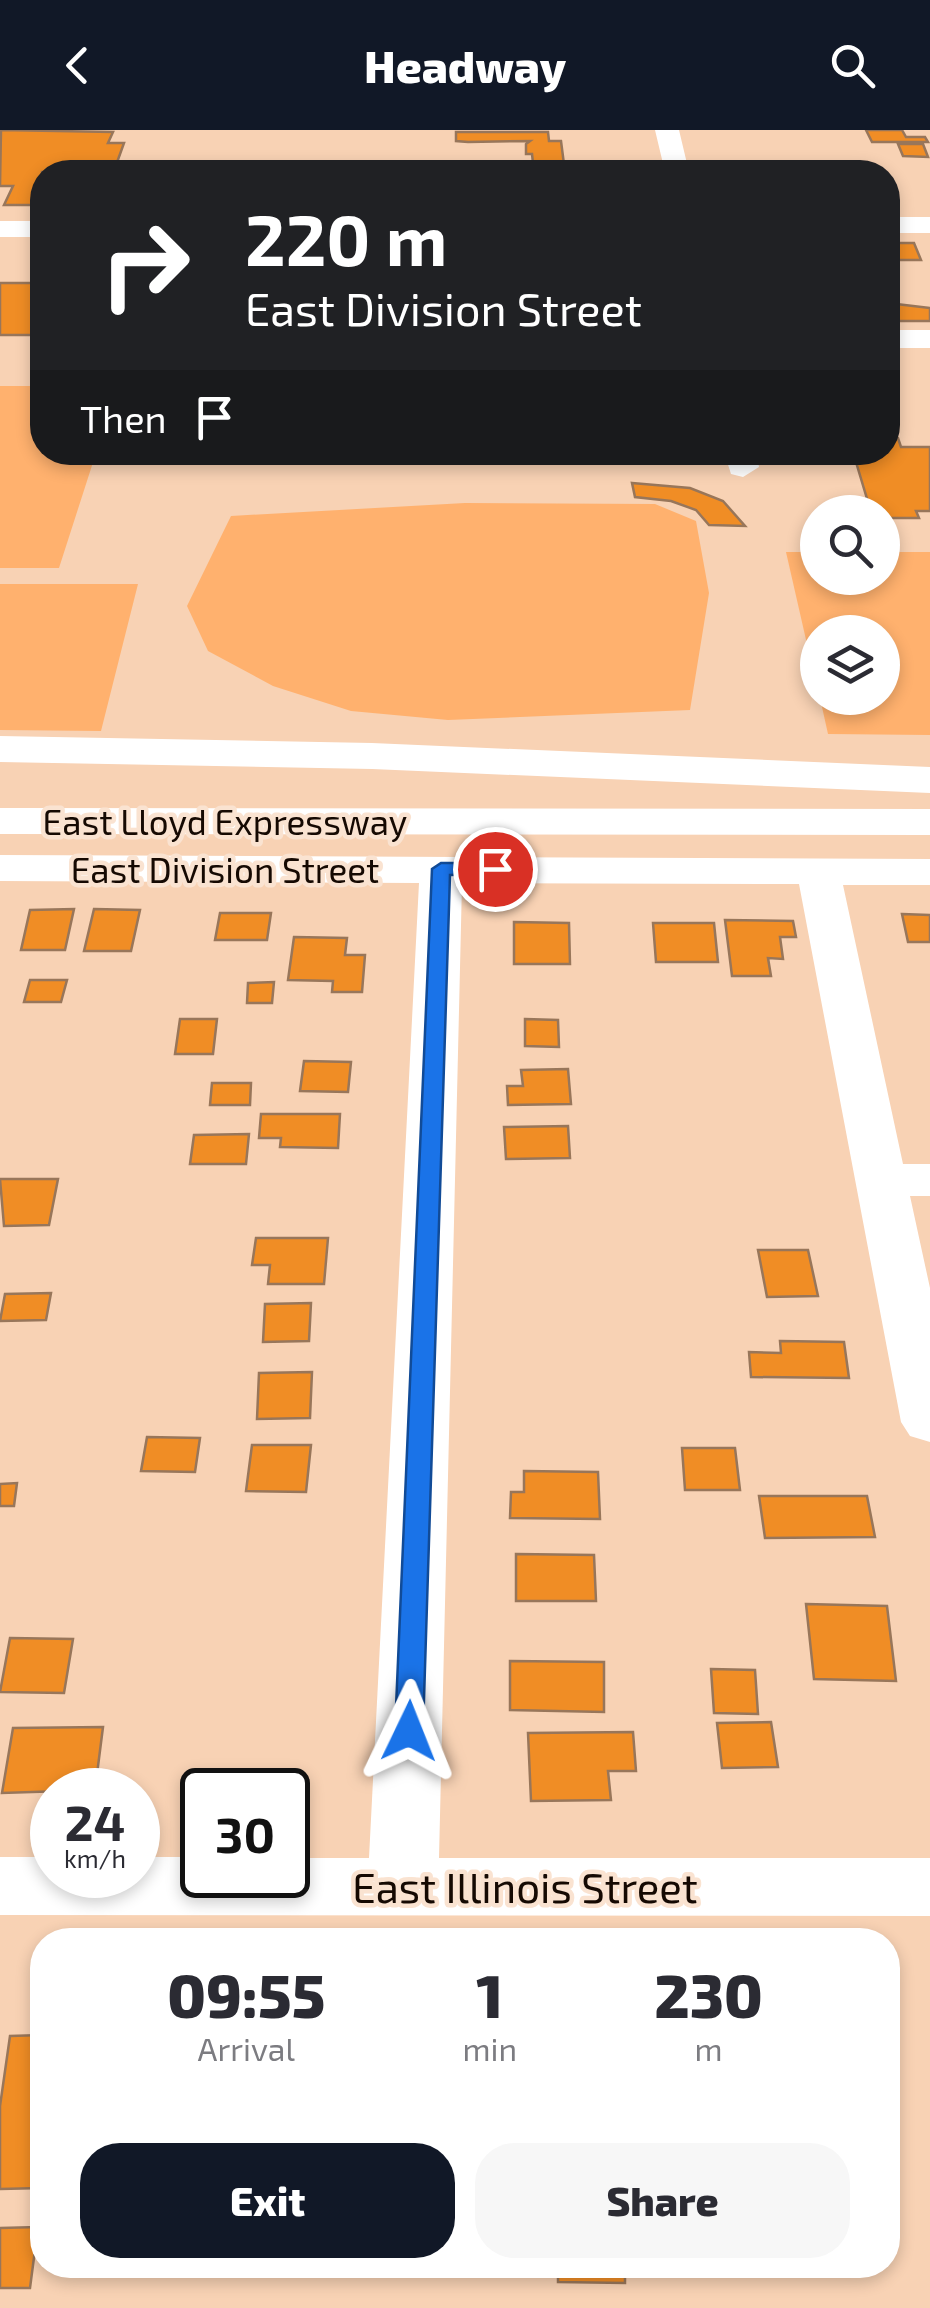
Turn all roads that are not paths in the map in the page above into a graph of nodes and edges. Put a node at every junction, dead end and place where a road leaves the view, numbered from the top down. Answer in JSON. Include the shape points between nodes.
{"nodes":[{"id":1,"x":667,"y":130,"type":"edge"},
{"id":2,"x":674,"y":160,"type":"edge"},
{"id":3,"x":0,"y":218,"type":"edge"},
{"id":4,"x":30,"y":218,"type":"edge"},
{"id":5,"x":900,"y":225,"type":"edge"},
{"id":6,"x":930,"y":225,"type":"edge"},
{"id":7,"x":0,"y":228,"type":"edge"},
{"id":8,"x":30,"y":228,"type":"edge"},
{"id":9,"x":900,"y":339,"type":"edge"},
{"id":10,"x":930,"y":339,"type":"edge"},
{"id":11,"x":0,"y":749,"type":"edge"},
{"id":12,"x":0,"y":782,"type":"edge"},
{"id":13,"x":930,"y":782,"type":"edge"},
{"id":14,"x":0,"y":821,"type":"edge"},
{"id":15,"x":546,"y":821,"type":"junction"},
{"id":16,"x":930,"y":822,"type":"edge"},
{"id":17,"x":930,"y":844,"type":"edge"},
{"id":18,"x":0,"y":868,"type":"edge"},
{"id":19,"x":441,"y":869,"type":"junction"},
{"id":20,"x":930,"y":872,"type":"edge"},
{"id":21,"x":818,"y":874,"type":"junction"},
{"id":22,"x":905,"y":1180,"type":"edge"},
{"id":23,"x":930,"y":1422,"type":"edge"},
{"id":24,"x":0,"y":1886,"type":"edge"},
{"id":25,"x":404,"y":1887,"type":"junction"},
{"id":26,"x":930,"y":1887,"type":"edge"}],
"edges":[{"from":1,"to":2,"type":"street"},
{"from":3,"to":4,"type":"street"},
{"from":5,"to":6,"type":"street"},
{"from":7,"to":8,"type":"street"},
{"from":9,"to":10,"type":"street"},
{"from":11,"to":13,"type":"highway","via":[[339,755]]},
{"from":12,"to":13,"type":"highway","name":"East Lloyd Expressway"},
{"from":14,"to":15,"type":"highway","name":"East Lloyd Expressway"},
{"from":15,"to":16,"type":"highway","name":"East Lloyd Expressway"},
{"from":15,"to":17,"type":"highway"},
{"from":18,"to":19,"type":"street","name":"East Division Street"},
{"from":19,"to":21,"type":"street","name":"East Division Street"},
{"from":19,"to":25,"type":"street"},
{"from":20,"to":21,"type":"street","name":"East Division Street"},
{"from":21,"to":22,"type":"street"},
{"from":22,"to":23,"type":"street"},
{"from":24,"to":25,"type":"street","name":"East Illinois Street"},
{"from":25,"to":26,"type":"street","name":"East Illinois Street"}]}
